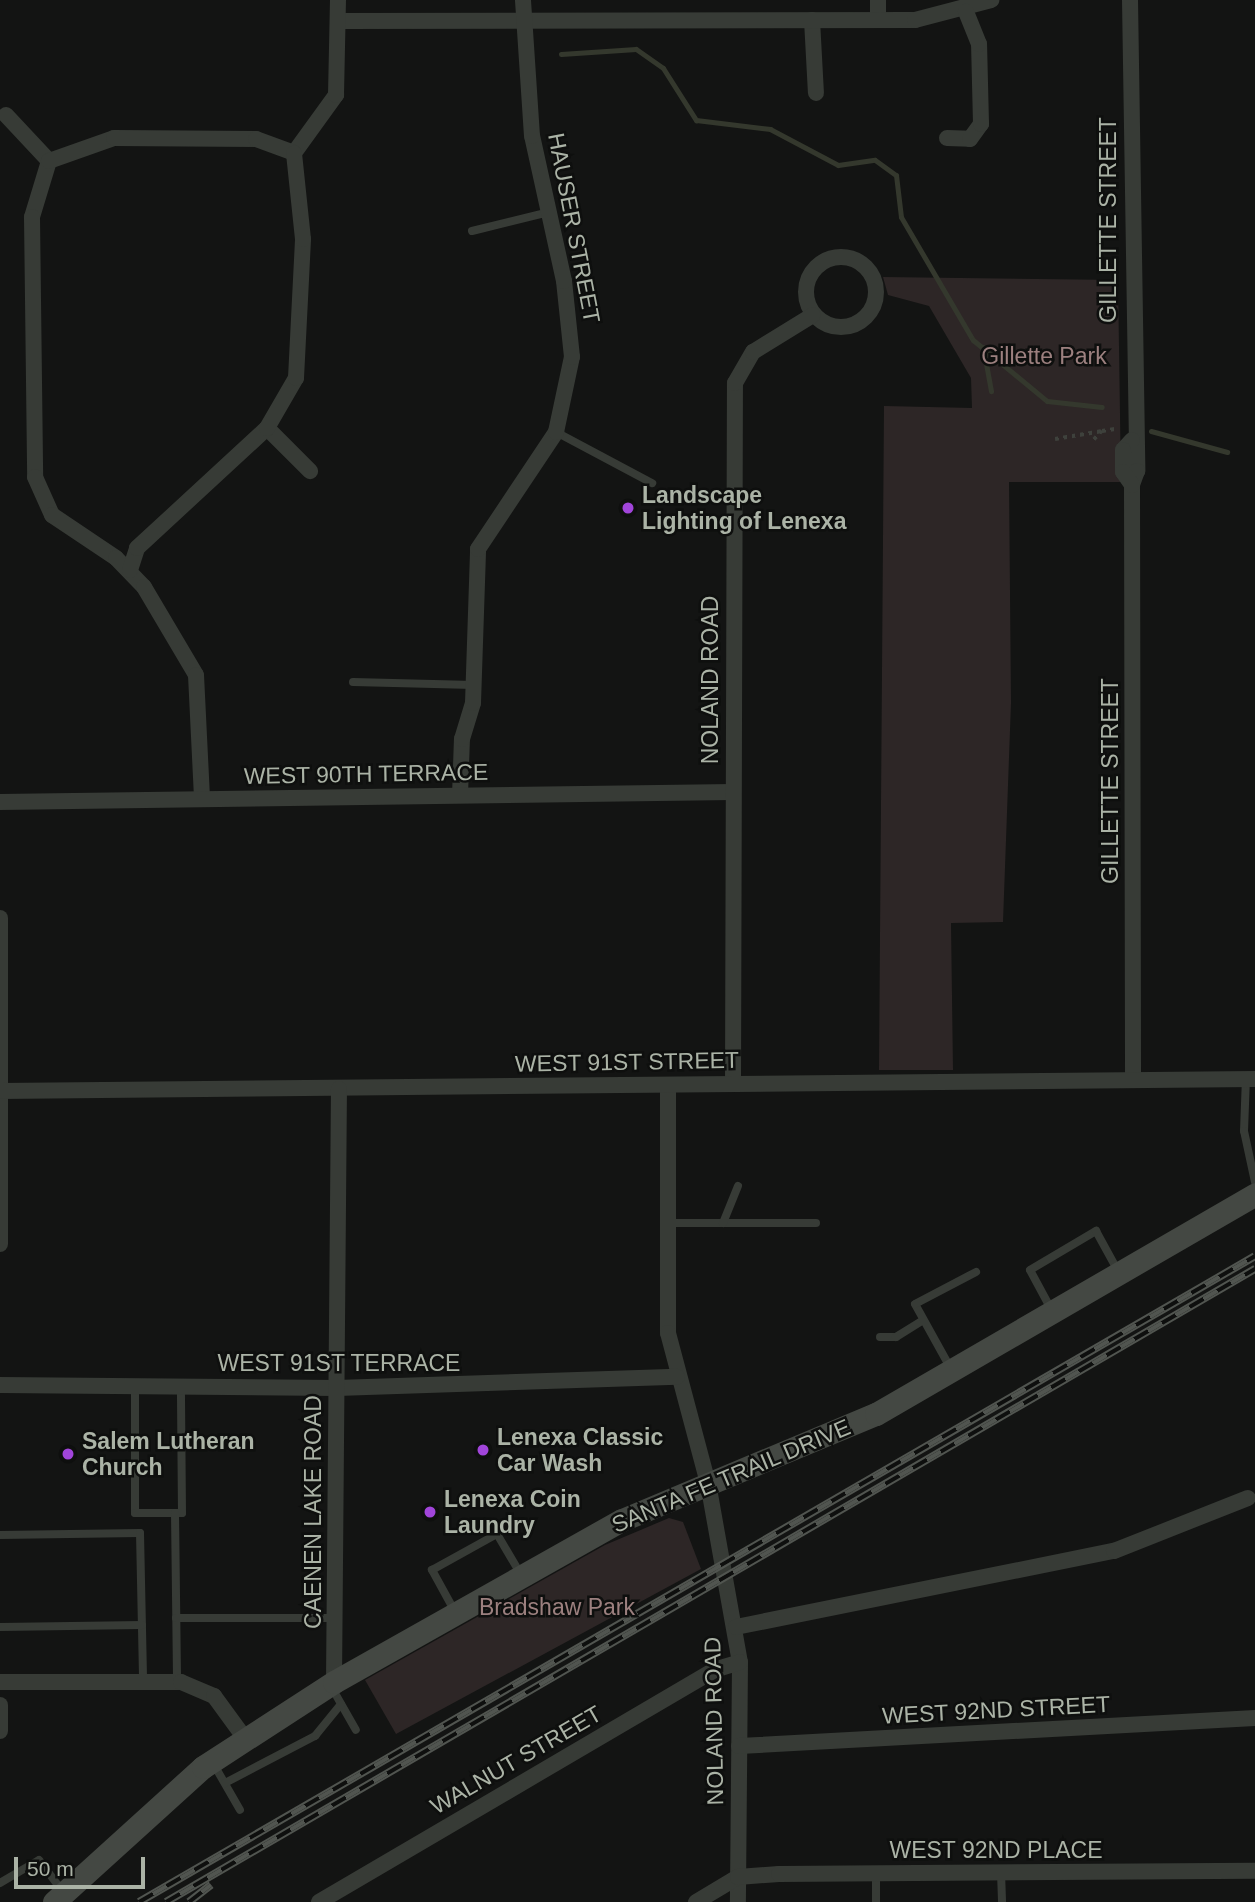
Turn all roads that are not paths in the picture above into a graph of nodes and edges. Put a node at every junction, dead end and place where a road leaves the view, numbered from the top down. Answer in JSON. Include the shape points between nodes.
{"nodes":[{"id":1,"x":338,"y":0,"type":"edge"},
{"id":2,"x":523,"y":0,"type":"edge"},
{"id":3,"x":878,"y":0,"type":"edge"},
{"id":4,"x":991,"y":0,"type":"edge"},
{"id":5,"x":1130,"y":0,"type":"edge"},
{"id":6,"x":966,"y":11,"type":"junction"},
{"id":7,"x":812,"y":20,"type":"junction"},
{"id":8,"x":878,"y":20,"type":"junction"},
{"id":9,"x":339,"y":21,"type":"junction"},
{"id":10,"x":523,"y":21,"type":"junction"},
{"id":11,"x":816,"y":93,"type":"dead end"},
{"id":12,"x":6,"y":115,"type":"dead end"},
{"id":13,"x":947,"y":138,"type":"dead end"},
{"id":14,"x":294,"y":153,"type":"junction"},
{"id":15,"x":49,"y":161,"type":"junction"},
{"id":16,"x":549,"y":212,"type":"junction"},
{"id":17,"x":472,"y":232,"type":"dead end"},
{"id":18,"x":813,"y":315,"type":"junction"},
{"id":19,"x":267,"y":428,"type":"junction"},
{"id":20,"x":556,"y":432,"type":"junction"},
{"id":21,"x":310,"y":471,"type":"dead end"},
{"id":22,"x":652,"y":483,"type":"dead end"},
{"id":23,"x":130,"y":570,"type":"junction"},
{"id":24,"x":353,"y":682,"type":"dead end"},
{"id":25,"x":474,"y":685,"type":"junction"},
{"id":26,"x":733,"y":792,"type":"junction"},
{"id":27,"x":460,"y":795,"type":"junction"},
{"id":28,"x":202,"y":799,"type":"junction"},
{"id":29,"x":0,"y":802,"type":"edge"},
{"id":30,"x":0,"y":918,"type":"edge"},
{"id":31,"x":1133,"y":1077,"type":"junction"},
{"id":32,"x":1250,"y":1078,"type":"edge"},
{"id":33,"x":733,"y":1084,"type":"junction"},
{"id":34,"x":668,"y":1085,"type":"junction"},
{"id":35,"x":340,"y":1089,"type":"junction"},
{"id":36,"x":1,"y":1091,"type":"edge"},
{"id":37,"x":1255,"y":1182,"type":"edge"},
{"id":38,"x":738,"y":1186,"type":"dead end"},
{"id":39,"x":1255,"y":1194,"type":"edge"},
{"id":40,"x":666,"y":1223,"type":"junction"},
{"id":41,"x":723,"y":1223,"type":"junction"},
{"id":42,"x":816,"y":1223,"type":"dead end"},
{"id":43,"x":0,"y":1244,"type":"edge"},
{"id":44,"x":976,"y":1272,"type":"dead end"},
{"id":45,"x":1119,"y":1273,"type":"junction"},
{"id":46,"x":1052,"y":1311,"type":"junction"},
{"id":47,"x":923,"y":1320,"type":"junction"},
{"id":48,"x":880,"y":1337,"type":"dead end"},
{"id":49,"x":953,"y":1371,"type":"junction"},
{"id":50,"x":677,"y":1377,"type":"junction"},
{"id":51,"x":0,"y":1385,"type":"edge"},
{"id":52,"x":135,"y":1387,"type":"junction"},
{"id":53,"x":181,"y":1387,"type":"junction"},
{"id":54,"x":337,"y":1388,"type":"junction"},
{"id":55,"x":708,"y":1483,"type":"junction"},
{"id":56,"x":1251,"y":1496,"type":"edge"},
{"id":57,"x":175,"y":1513,"type":"junction"},
{"id":58,"x":0,"y":1535,"type":"edge"},
{"id":59,"x":521,"y":1575,"type":"junction"},
{"id":60,"x":456,"y":1613,"type":"junction"},
{"id":61,"x":176,"y":1618,"type":"junction"},
{"id":62,"x":336,"y":1618,"type":"junction"},
{"id":63,"x":142,"y":1625,"type":"junction"},
{"id":64,"x":0,"y":1627,"type":"edge"},
{"id":65,"x":736,"y":1627,"type":"junction"},
{"id":66,"x":740,"y":1662,"type":"junction"},
{"id":67,"x":0,"y":1682,"type":"edge"},
{"id":68,"x":144,"y":1682,"type":"junction"},
{"id":69,"x":177,"y":1682,"type":"junction"},
{"id":70,"x":335,"y":1690,"type":"junction"},
{"id":71,"x":0,"y":1705,"type":"edge"},
{"id":72,"x":1255,"y":1718,"type":"edge"},
{"id":73,"x":0,"y":1719,"type":"edge"},
{"id":74,"x":356,"y":1730,"type":"dead end"},
{"id":75,"x":0,"y":1731,"type":"edge"},
{"id":76,"x":244,"y":1737,"type":"junction"},
{"id":77,"x":739,"y":1746,"type":"junction"},
{"id":78,"x":211,"y":1760,"type":"junction"},
{"id":79,"x":225,"y":1783,"type":"junction"},
{"id":80,"x":240,"y":1810,"type":"dead end"},
{"id":81,"x":1255,"y":1871,"type":"edge"},
{"id":82,"x":1001,"y":1872,"type":"junction"},
{"id":83,"x":876,"y":1873,"type":"junction"},
{"id":84,"x":738,"y":1877,"type":"junction"},
{"id":85,"x":0,"y":1883,"type":"edge"},
{"id":86,"x":59,"y":1898,"type":"edge"},
{"id":87,"x":319,"y":1902,"type":"edge"},
{"id":88,"x":696,"y":1902,"type":"edge"},
{"id":89,"x":738,"y":1902,"type":"edge"},
{"id":90,"x":876,"y":1902,"type":"edge"},
{"id":91,"x":1002,"y":1902,"type":"edge"}],
"edges":[{"from":1,"to":9,"type":"street"},
{"from":2,"to":10,"type":"street"},
{"from":3,"to":8,"type":"street"},
{"from":4,"to":6,"type":"street"},
{"from":5,"to":31,"type":"street","name":"GILLETTE STREET","via":[[1132,440],[1123,450],[1123,472],[1132,485]]},
{"from":6,"to":8,"type":"street"},
{"from":6,"to":13,"type":"street","via":[[979,44],[981,124],[970,139]]},
{"from":7,"to":8,"type":"street"},
{"from":7,"to":10,"type":"street"},
{"from":7,"to":11,"type":"street"},
{"from":9,"to":10,"type":"street"},
{"from":9,"to":14,"type":"street","via":[[336,95]]},
{"from":10,"to":16,"type":"street","name":"HAUSER STREET","via":[[531,136]]},
{"from":12,"to":15,"type":"street"},
{"from":14,"to":15,"type":"street","via":[[256,139],[114,138]]},
{"from":14,"to":19,"type":"street","via":[[302,178],[302,354],[296,378]]},
{"from":15,"to":23,"type":"street","via":[[32,217],[35,477],[60,523]]},
{"from":16,"to":17,"type":"lane"},
{"from":16,"to":20,"type":"street","name":"HAUSER STREET","via":[[573,340]]},
{"from":18,"to":18,"type":"street","via":[[835,327],[861,322],[874,310],[876,285],[856,263],[824,257],[809,276]]},
{"from":18,"to":26,"type":"street","name":"NOLAND ROAD","via":[[753,352],[735,383]]},
{"from":19,"to":21,"type":"street"},
{"from":19,"to":23,"type":"street","via":[[137,548]]},
{"from":20,"to":22,"type":"lane"},
{"from":20,"to":25,"type":"street","name":"HAUSER STREET","via":[[478,549]]},
{"from":23,"to":28,"type":"street","via":[[196,675]]},
{"from":24,"to":25,"type":"lane"},
{"from":25,"to":27,"type":"street","name":"HAUSER STREET","via":[[462,739]]},
{"from":26,"to":27,"type":"street","name":"WEST 90TH TERRACE"},
{"from":26,"to":33,"type":"street","name":"NOLAND ROAD"},
{"from":27,"to":28,"type":"street","name":"WEST 90TH TERRACE"},
{"from":28,"to":29,"type":"street","name":"WEST 90TH TERRACE"},
{"from":30,"to":36,"type":"street"},
{"from":31,"to":32,"type":"street","name":"WEST 91ST STREET"},
{"from":31,"to":33,"type":"street","name":"WEST 91ST STREET"},
{"from":32,"to":37,"type":"lane","via":[[1244,1131]]},
{"from":33,"to":34,"type":"street","name":"WEST 91ST STREET"},
{"from":34,"to":35,"type":"street","name":"WEST 91ST STREET"},
{"from":34,"to":40,"type":"street","name":"NOLAND ROAD"},
{"from":35,"to":36,"type":"street","name":"WEST 91ST STREET"},
{"from":35,"to":54,"type":"street","name":"CAENEN LAKE ROAD"},
{"from":36,"to":43,"type":"street"},
{"from":38,"to":41,"type":"lane"},
{"from":39,"to":45,"type":"main road","name":"SANTA FE TRAIL DRIVE"},
{"from":40,"to":41,"type":"lane"},
{"from":40,"to":50,"type":"street","name":"NOLAND ROAD","via":[[667,1321]]},
{"from":41,"to":42,"type":"lane"},
{"from":44,"to":47,"type":"lane","via":[[915,1304]]},
{"from":45,"to":46,"type":"main road","name":"SANTA FE TRAIL DRIVE"},
{"from":45,"to":46,"type":"lane","via":[[1096,1231],[1030,1270]]},
{"from":46,"to":49,"type":"main road","name":"SANTA FE TRAIL DRIVE"},
{"from":47,"to":48,"type":"lane","via":[[896,1336]]},
{"from":47,"to":49,"type":"lane"},
{"from":49,"to":55,"type":"main road","name":"SANTA FE TRAIL DRIVE","via":[[855,1423]]},
{"from":50,"to":54,"type":"street","name":"WEST 91ST TERRACE"},
{"from":50,"to":55,"type":"street","name":"NOLAND ROAD"},
{"from":51,"to":52,"type":"street","name":"WEST 91ST TERRACE"},
{"from":52,"to":53,"type":"street","name":"WEST 91ST TERRACE"},
{"from":52,"to":57,"type":"lane","via":[[135,1513]]},
{"from":53,"to":54,"type":"street","name":"WEST 91ST TERRACE"},
{"from":53,"to":57,"type":"lane","via":[[182,1513]]},
{"from":54,"to":62,"type":"street","name":"CAENEN LAKE ROAD"},
{"from":55,"to":59,"type":"main road","name":"SANTA FE TRAIL DRIVE","via":[[622,1520]]},
{"from":55,"to":65,"type":"street","name":"NOLAND ROAD"},
{"from":56,"to":65,"type":"street","via":[[1114,1551]]},
{"from":57,"to":61,"type":"lane"},
{"from":58,"to":63,"type":"lane","via":[[140,1533]]},
{"from":59,"to":60,"type":"main road","name":"SANTA FE TRAIL DRIVE"},
{"from":59,"to":60,"type":"lane","via":[[496,1534],[432,1570]]},
{"from":60,"to":70,"type":"main road","name":"SANTA FE TRAIL DRIVE"},
{"from":61,"to":62,"type":"lane"},
{"from":61,"to":69,"type":"lane"},
{"from":62,"to":70,"type":"street","name":"CAENEN LAKE ROAD"},
{"from":63,"to":64,"type":"lane"},
{"from":63,"to":68,"type":"lane"},
{"from":65,"to":66,"type":"street","name":"NOLAND ROAD"},
{"from":66,"to":77,"type":"street","name":"NOLAND ROAD"},
{"from":66,"to":87,"type":"street","name":"WALNUT STREET","via":[[715,1670]]},
{"from":67,"to":68,"type":"street"},
{"from":68,"to":69,"type":"street"},
{"from":69,"to":76,"type":"street","via":[[214,1696]]},
{"from":70,"to":74,"type":"lane"},
{"from":70,"to":76,"type":"main road","name":"SANTA FE TRAIL DRIVE"},
{"from":70,"to":79,"type":"lane","via":[[314,1736]]},
{"from":71,"to":73,"type":"street"},
{"from":72,"to":77,"type":"street","name":"WEST 92ND STREET"},
{"from":73,"to":75,"type":"street"},
{"from":76,"to":78,"type":"main road","name":"SANTA FE TRAIL DRIVE"},
{"from":77,"to":84,"type":"street","name":"NOLAND ROAD"},
{"from":78,"to":79,"type":"lane"},
{"from":78,"to":86,"type":"main road","name":"SANTA FE TRAIL DRIVE"},
{"from":79,"to":80,"type":"lane"},
{"from":81,"to":82,"type":"street","name":"WEST 92ND PLACE"},
{"from":82,"to":83,"type":"street","name":"WEST 92ND PLACE"},
{"from":82,"to":91,"type":"lane"},
{"from":83,"to":84,"type":"street","name":"WEST 92ND PLACE"},
{"from":83,"to":90,"type":"lane"},
{"from":84,"to":88,"type":"street"},
{"from":84,"to":89,"type":"street","name":"NOLAND ROAD"},
{"from":85,"to":86,"type":"lane","via":[[39,1860]]}]}
